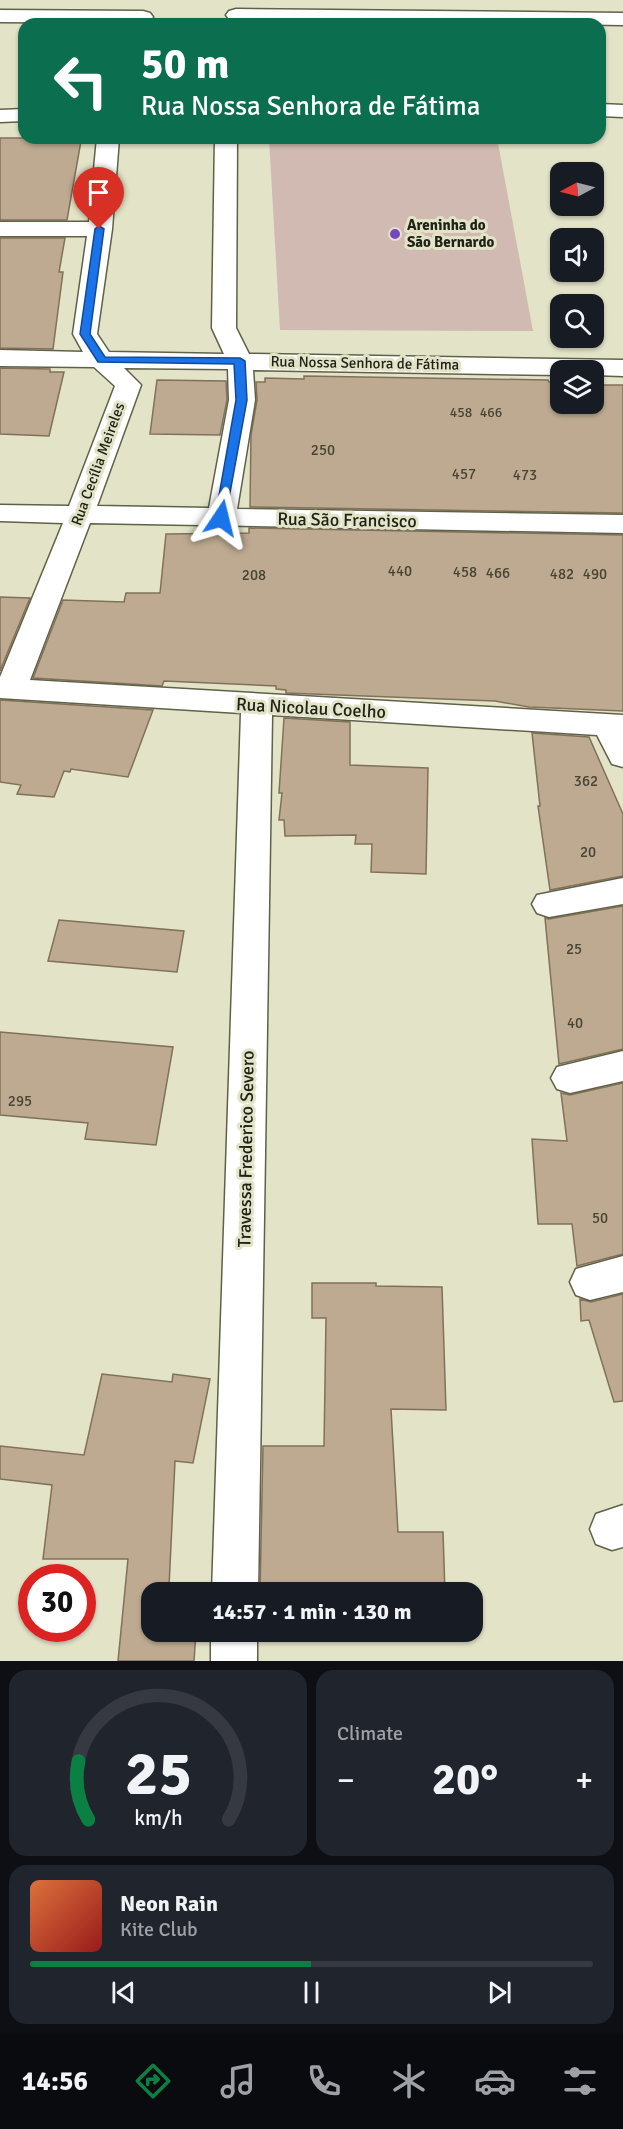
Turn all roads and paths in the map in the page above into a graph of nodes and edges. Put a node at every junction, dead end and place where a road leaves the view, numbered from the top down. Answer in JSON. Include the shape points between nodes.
{"nodes":[{"id":1,"x":236,"y":13,"type":"edge"},
{"id":2,"x":145,"y":14,"type":"edge"},
{"id":3,"x":0,"y":16,"type":"edge"},
{"id":4,"x":558,"y":18,"type":"edge"},
{"id":5,"x":606,"y":19,"type":"edge"},
{"id":6,"x":623,"y":19,"type":"edge"},
{"id":7,"x":606,"y":110,"type":"edge"},
{"id":8,"x":623,"y":111,"type":"edge"},
{"id":9,"x":18,"y":115,"type":"edge"},
{"id":10,"x":0,"y":116,"type":"edge"},
{"id":11,"x":107,"y":144,"type":"edge"},
{"id":12,"x":226,"y":144,"type":"edge"},
{"id":13,"x":0,"y":229,"type":"edge"},
{"id":14,"x":99,"y":229,"type":"junction"},
{"id":15,"x":0,"y":358,"type":"edge"},
{"id":16,"x":101,"y":360,"type":"junction"},
{"id":17,"x":240,"y":361,"type":"junction"},
{"id":18,"x":623,"y":368,"type":"edge"},
{"id":19,"x":0,"y":513,"type":"edge"},
{"id":20,"x":80,"y":514,"type":"junction"},
{"id":21,"x":221,"y":518,"type":"junction"},
{"id":22,"x":623,"y":524,"type":"edge"},
{"id":23,"x":6,"y":688,"type":"edge"},
{"id":24,"x":257,"y":705,"type":"junction"},
{"id":25,"x":616,"y":726,"type":"edge"},
{"id":26,"x":623,"y":756,"type":"edge"},
{"id":27,"x":623,"y":891,"type":"edge"},
{"id":28,"x":549,"y":904,"type":"dead end"},
{"id":29,"x":623,"y":1066,"type":"edge"},
{"id":30,"x":570,"y":1078,"type":"dead end"},
{"id":31,"x":235,"y":1582,"type":"edge"},
{"id":32,"x":234,"y":1642,"type":"edge"},
{"id":33,"x":234,"y":1661,"type":"edge"}],
"edges":[{"from":1,"to":4,"type":"street"},
{"from":2,"to":3,"type":"street"},
{"from":5,"to":6,"type":"street"},
{"from":7,"to":8,"type":"street"},
{"from":9,"to":10,"type":"street"},
{"from":11,"to":14,"type":"street","name":"Rua Cecília Meireles"},
{"from":12,"to":17,"type":"street","via":[[224,328]]},
{"from":13,"to":14,"type":"street"},
{"from":14,"to":16,"type":"street","name":"Rua Cecília Meireles","via":[[85,334]]},
{"from":15,"to":16,"type":"street","name":"Rua Nossa Senhora de Fátima"},
{"from":16,"to":17,"type":"street","name":"Rua Nossa Senhora de Fátima"},
{"from":16,"to":20,"type":"street","name":"Rua Cecília Meireles","via":[[128,384]]},
{"from":17,"to":18,"type":"street","name":"Rua Nossa Senhora de Fátima"},
{"from":17,"to":21,"type":"street","via":[[242,400]]},
{"from":19,"to":20,"type":"street","name":"Rua São Francisco"},
{"from":20,"to":21,"type":"street","name":"Rua São Francisco"},
{"from":20,"to":23,"type":"street","name":"Rua Cecília Meireles"},
{"from":21,"to":22,"type":"street","name":"Rua São Francisco"},
{"from":23,"to":24,"type":"street","name":"Rua Nicolau Coelho"},
{"from":24,"to":25,"type":"street","name":"Rua Nicolau Coelho"},
{"from":24,"to":31,"type":"street","name":"Travessa Frederico Severo"},
{"from":25,"to":26,"type":"street"},
{"from":27,"to":28,"type":"street"},
{"from":29,"to":30,"type":"street"},
{"from":32,"to":33,"type":"street"}]}
